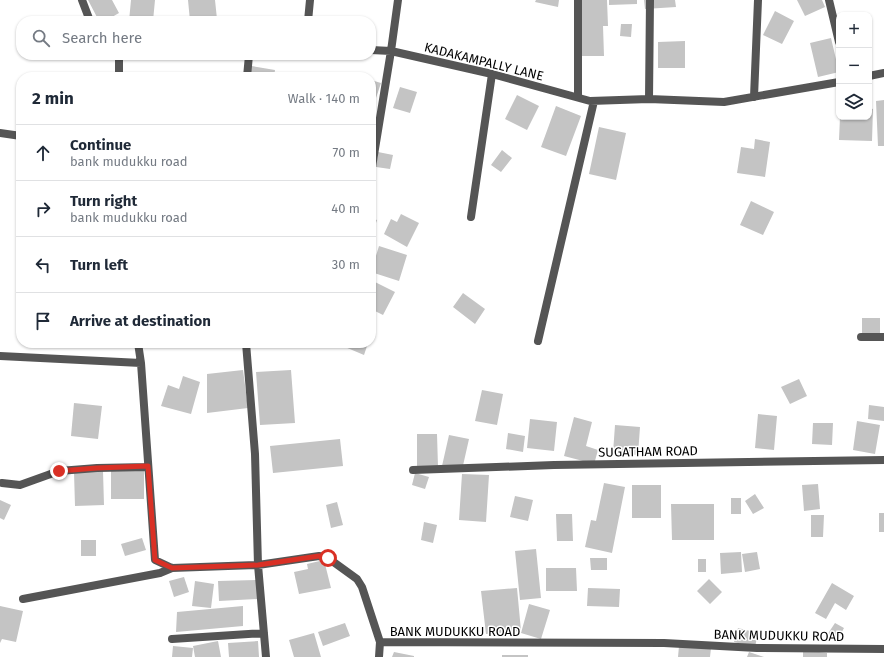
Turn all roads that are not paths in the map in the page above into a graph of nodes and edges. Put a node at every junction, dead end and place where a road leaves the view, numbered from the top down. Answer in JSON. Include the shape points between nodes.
{"nodes":[{"id":1,"x":82,"y":0,"type":"edge"},
{"id":2,"x":310,"y":0,"type":"edge"},
{"id":3,"x":398,"y":0,"type":"edge"},
{"id":4,"x":578,"y":0,"type":"edge"},
{"id":5,"x":650,"y":0,"type":"edge"},
{"id":6,"x":758,"y":0,"type":"edge"},
{"id":7,"x":829,"y":0,"type":"edge"},
{"id":8,"x":88,"y":16,"type":"edge"},
{"id":9,"x":308,"y":16,"type":"edge"},
{"id":10,"x":836,"y":29,"type":"edge"},
{"id":11,"x":376,"y":50,"type":"edge"},
{"id":12,"x":392,"y":51,"type":"junction"},
{"id":13,"x":119,"y":60,"type":"edge"},
{"id":14,"x":249,"y":60,"type":"edge"},
{"id":15,"x":119,"y":72,"type":"edge"},
{"id":16,"x":248,"y":72,"type":"edge"},
{"id":17,"x":884,"y":73,"type":"edge"},
{"id":18,"x":492,"y":74,"type":"junction"},
{"id":19,"x":872,"y":75,"type":"edge"},
{"id":20,"x":836,"y":83,"type":"edge"},
{"id":21,"x":578,"y":97,"type":"junction"},
{"id":22,"x":754,"y":97,"type":"junction"},
{"id":23,"x":649,"y":99,"type":"junction"},
{"id":24,"x":592,"y":101,"type":"junction"},
{"id":25,"x":0,"y":133,"type":"edge"},
{"id":26,"x":16,"y":135,"type":"edge"},
{"id":27,"x":376,"y":144,"type":"edge"},
{"id":28,"x":471,"y":217,"type":"dead end"},
{"id":29,"x":861,"y":337,"type":"dead end"},
{"id":30,"x":884,"y":337,"type":"edge"},
{"id":31,"x":538,"y":340,"type":"dead end"},
{"id":32,"x":139,"y":348,"type":"edge"},
{"id":33,"x":246,"y":348,"type":"edge"},
{"id":34,"x":0,"y":356,"type":"edge"},
{"id":35,"x":141,"y":363,"type":"junction"},
{"id":36,"x":884,"y":460,"type":"edge"},
{"id":37,"x":148,"y":466,"type":"junction"},
{"id":38,"x":413,"y":470,"type":"dead end"},
{"id":39,"x":2,"y":482,"type":"dead end"},
{"id":40,"x":258,"y":565,"type":"junction"},
{"id":41,"x":172,"y":568,"type":"junction"},
{"id":42,"x":23,"y":599,"type":"dead end"},
{"id":43,"x":264,"y":633,"type":"junction"},
{"id":44,"x":172,"y":639,"type":"dead end"},
{"id":45,"x":380,"y":642,"type":"junction"},
{"id":46,"x":884,"y":649,"type":"edge"},
{"id":47,"x":266,"y":657,"type":"edge"},
{"id":48,"x":379,"y":657,"type":"edge"}],
"edges":[{"from":1,"to":8,"type":"street"},
{"from":2,"to":9,"type":"street"},
{"from":3,"to":12,"type":"street"},
{"from":4,"to":21,"type":"street"},
{"from":5,"to":23,"type":"street"},
{"from":6,"to":22,"type":"street"},
{"from":7,"to":10,"type":"street"},
{"from":11,"to":12,"type":"street","name":"KADAKAMPALLY LANE"},
{"from":12,"to":18,"type":"street","name":"KADAKAMPALLY LANE"},
{"from":12,"to":27,"type":"street"},
{"from":13,"to":15,"type":"street"},
{"from":14,"to":16,"type":"street"},
{"from":17,"to":19,"type":"street"},
{"from":18,"to":21,"type":"street","name":"KADAKAMPALLY LANE"},
{"from":18,"to":28,"type":"street"},
{"from":20,"to":22,"type":"street"},
{"from":21,"to":24,"type":"street","name":"KADAKAMPALLY LANE"},
{"from":22,"to":23,"type":"street","via":[[724,102]]},
{"from":23,"to":24,"type":"street"},
{"from":24,"to":31,"type":"street"},
{"from":25,"to":26,"type":"street"},
{"from":29,"to":30,"type":"street"},
{"from":32,"to":35,"type":"street"},
{"from":33,"to":40,"type":"street","via":[[255,454]]},
{"from":34,"to":35,"type":"street"},
{"from":35,"to":37,"type":"street"},
{"from":36,"to":38,"type":"street","name":"SUGATHAM ROAD"},
{"from":37,"to":39,"type":"street","via":[[59,471],[20,485]]},
{"from":37,"to":41,"type":"street","via":[[155,560]]},
{"from":40,"to":41,"type":"street","name":"BANK MUDUKKU ROAD"},
{"from":40,"to":43,"type":"street"},
{"from":40,"to":45,"type":"street","name":"BANK MUDUKKU ROAD","via":[[319,556],[328,558],[357,579],[362,587]]},
{"from":41,"to":42,"type":"street","via":[[160,573]]},
{"from":43,"to":44,"type":"street"},
{"from":43,"to":47,"type":"street"},
{"from":45,"to":46,"type":"street","name":"BANK MUDUKKU ROAD","via":[[664,643],[757,648]]},
{"from":45,"to":48,"type":"street"}]}
